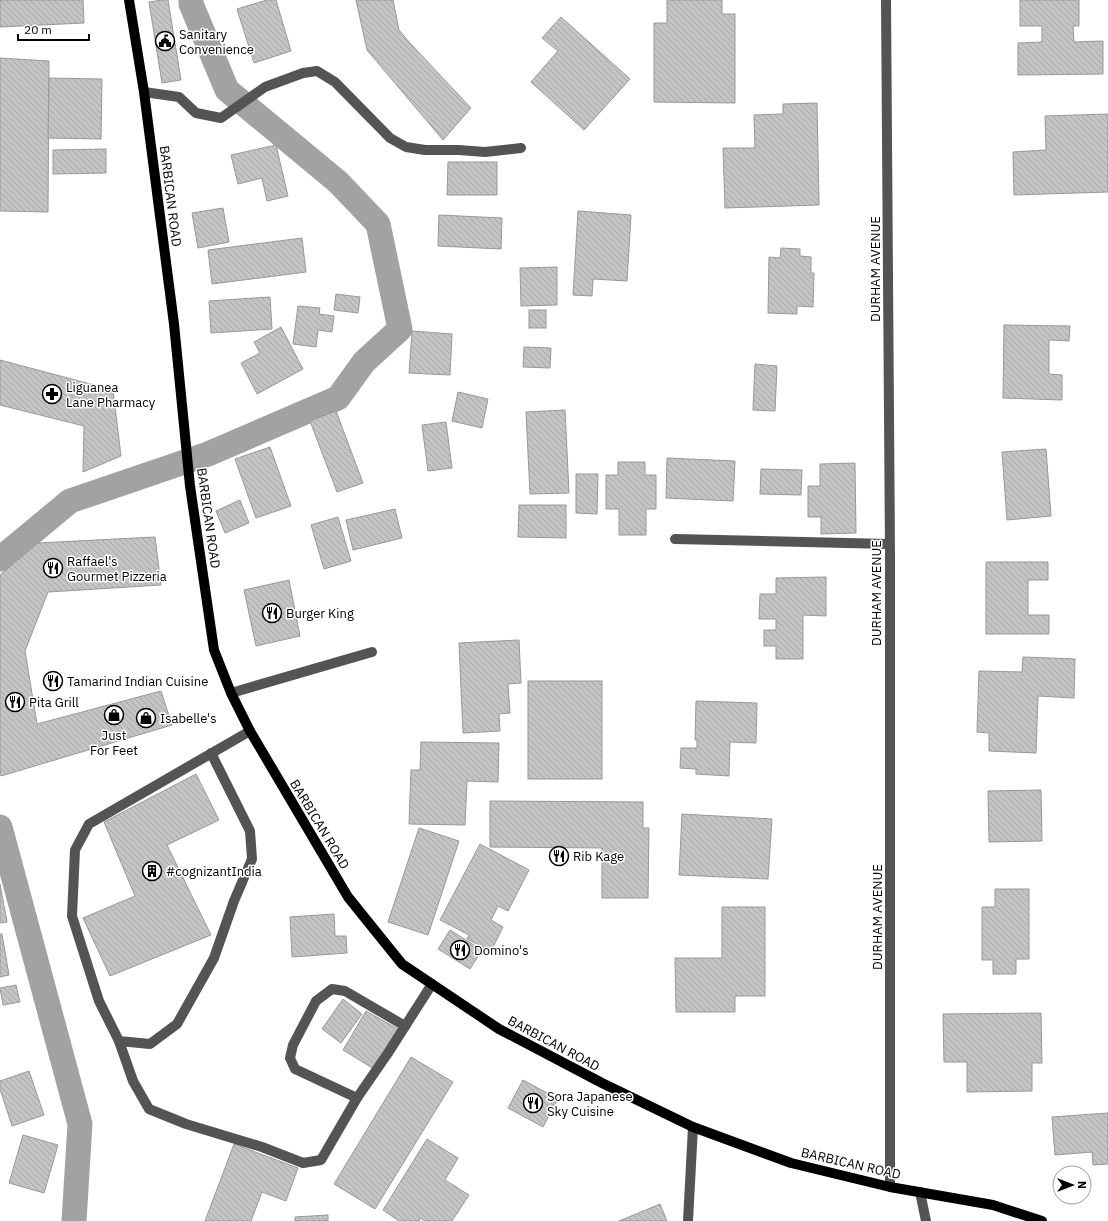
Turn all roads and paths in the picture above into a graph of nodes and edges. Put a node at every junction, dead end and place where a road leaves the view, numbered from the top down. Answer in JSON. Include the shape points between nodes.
{"nodes":[{"id":1,"x":129,"y":0,"type":"edge"},
{"id":2,"x":886,"y":0,"type":"edge"},
{"id":3,"x":144,"y":92,"type":"junction"},
{"id":4,"x":522,"y":148,"type":"dead end"},
{"id":5,"x":675,"y":539,"type":"dead end"},
{"id":6,"x":889,"y":544,"type":"junction"},
{"id":7,"x":372,"y":652,"type":"dead end"},
{"id":8,"x":231,"y":692,"type":"junction"},
{"id":9,"x":250,"y":731,"type":"junction"},
{"id":10,"x":210,"y":753,"type":"junction"},
{"id":11,"x":432,"y":984,"type":"junction"},
{"id":12,"x":406,"y":1026,"type":"junction"},
{"id":13,"x":119,"y":1041,"type":"junction"},
{"id":14,"x":356,"y":1098,"type":"junction"},
{"id":15,"x":693,"y":1127,"type":"junction"},
{"id":16,"x":890,"y":1187,"type":"junction"},
{"id":17,"x":920,"y":1192,"type":"junction"},
{"id":18,"x":688,"y":1221,"type":"edge"},
{"id":19,"x":926,"y":1221,"type":"edge"},
{"id":20,"x":1042,"y":1221,"type":"edge"}],
"edges":[{"from":1,"to":3,"type":"main road","name":"BARBICAN ROAD"},
{"from":2,"to":6,"type":"street","name":"DURHAM AVENUE"},
{"from":3,"to":4,"type":"street","via":[[179,97],[196,113],[221,118],[265,87],[303,73],[317,72],[335,82],[390,138],[406,147],[485,152]]},
{"from":3,"to":8,"type":"main road","name":"BARBICAN ROAD","via":[[174,324],[190,486],[214,650]]},
{"from":5,"to":6,"type":"street"},
{"from":6,"to":16,"type":"street","name":"DURHAM AVENUE"},
{"from":7,"to":8,"type":"street"},
{"from":8,"to":9,"type":"main road","name":"BARBICAN ROAD"},
{"from":9,"to":10,"type":"street"},
{"from":9,"to":11,"type":"main road","name":"BARBICAN ROAD","via":[[348,897],[402,964]]},
{"from":10,"to":13,"type":"street","via":[[250,831],[252,859],[214,958],[177,1024],[150,1044]]},
{"from":10,"to":13,"type":"street","via":[[89,824],[75,850],[72,916],[99,1001]]},
{"from":11,"to":12,"type":"street"},
{"from":11,"to":15,"type":"main road","name":"BARBICAN ROAD","via":[[499,1029]]},
{"from":12,"to":14,"type":"street"},
{"from":12,"to":14,"type":"street","via":[[345,991],[332,989],[316,1001],[293,1045],[290,1058],[295,1069]]},
{"from":13,"to":14,"type":"street","via":[[133,1081],[149,1109],[303,1163],[321,1160]]},
{"from":15,"to":16,"type":"main road","name":"BARBICAN ROAD","via":[[791,1163]]},
{"from":15,"to":18,"type":"street"},
{"from":16,"to":17,"type":"main road","name":"BARBICAN ROAD"},
{"from":17,"to":19,"type":"street"},
{"from":17,"to":20,"type":"main road","name":"BARBICAN ROAD","via":[[993,1205]]}]}
